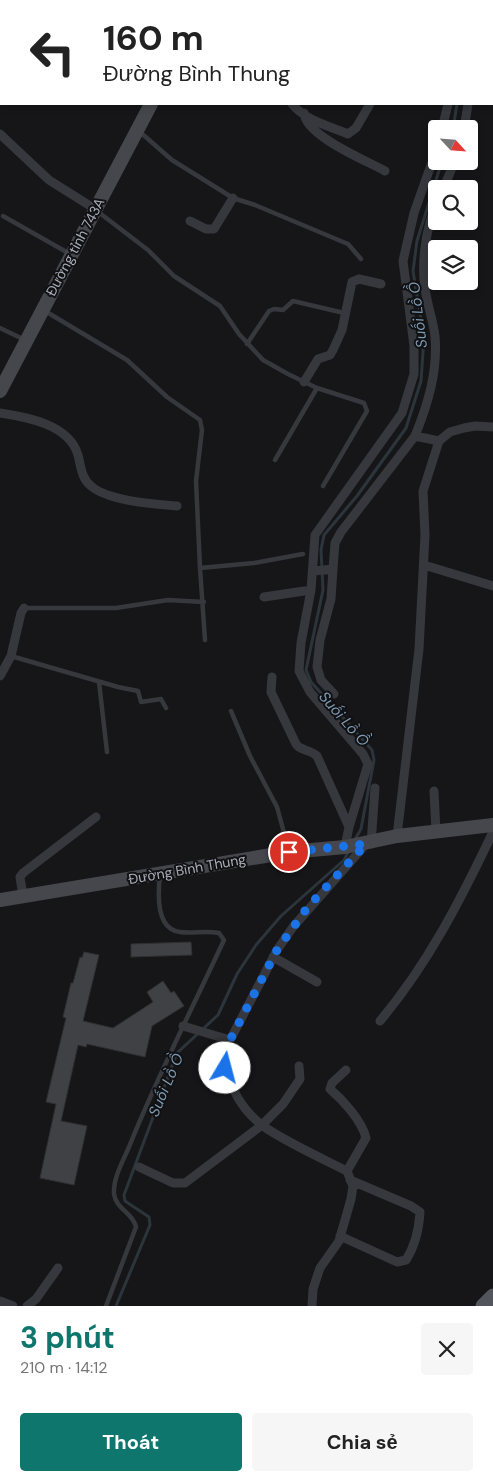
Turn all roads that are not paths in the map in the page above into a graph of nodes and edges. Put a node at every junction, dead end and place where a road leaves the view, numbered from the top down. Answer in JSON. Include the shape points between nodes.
{"nodes":[{"id":1,"x":150,"y":105,"type":"edge"},
{"id":2,"x":293,"y":105,"type":"edge"},
{"id":3,"x":369,"y":105,"type":"edge"},
{"id":4,"x":448,"y":105,"type":"edge"},
{"id":5,"x":468,"y":105,"type":"edge"},
{"id":6,"x":304,"y":113,"type":"junction"},
{"id":7,"x":444,"y":120,"type":"edge"},
{"id":8,"x":465,"y":120,"type":"edge"},
{"id":9,"x":137,"y":129,"type":"junction"},
{"id":10,"x":0,"y":134,"type":"edge"},
{"id":11,"x":348,"y":134,"type":"junction"},
{"id":12,"x":346,"y":150,"type":"junction"},
{"id":13,"x":429,"y":170,"type":"edge"},
{"id":14,"x":385,"y":171,"type":"dead end"},
{"id":15,"x":233,"y":198,"type":"junction"},
{"id":16,"x":95,"y":209,"type":"junction"},
{"id":17,"x":3,"y":216,"type":"dead end"},
{"id":18,"x":190,"y":221,"type":"dead end"},
{"id":19,"x":429,"y":230,"type":"edge"},
{"id":20,"x":71,"y":255,"type":"junction"},
{"id":21,"x":362,"y":259,"type":"dead end"},
{"id":22,"x":381,"y":284,"type":"dead end"},
{"id":23,"x":42,"y":310,"type":"junction"},
{"id":24,"x":344,"y":313,"type":"junction"},
{"id":25,"x":0,"y":328,"type":"edge"},
{"id":26,"x":26,"y":341,"type":"junction"},
{"id":27,"x":247,"y":344,"type":"junction"},
{"id":28,"x":304,"y":382,"type":"junction"},
{"id":29,"x":317,"y":388,"type":"junction"},
{"id":30,"x":0,"y":391,"type":"edge"},
{"id":31,"x":0,"y":414,"type":"edge"},
{"id":32,"x":493,"y":427,"type":"edge"},
{"id":33,"x":415,"y":436,"type":"junction"},
{"id":34,"x":439,"y":441,"type":"junction"},
{"id":35,"x":275,"y":460,"type":"dead end"},
{"id":36,"x":323,"y":486,"type":"dead end"},
{"id":37,"x":177,"y":506,"type":"dead end"},
{"id":38,"x":302,"y":554,"type":"dead end"},
{"id":39,"x":424,"y":565,"type":"junction"},
{"id":40,"x":200,"y":568,"type":"junction"},
{"id":41,"x":332,"y":570,"type":"junction"},
{"id":42,"x":314,"y":571,"type":"junction"},
{"id":43,"x":493,"y":586,"type":"edge"},
{"id":44,"x":311,"y":590,"type":"junction"},
{"id":45,"x":264,"y":597,"type":"dead end"},
{"id":46,"x":204,"y":602,"type":"junction"},
{"id":47,"x":24,"y":608,"type":"joint"},
{"id":48,"x":205,"y":640,"type":"dead end"},
{"id":49,"x":11,"y":656,"type":"junction"},
{"id":50,"x":0,"y":676,"type":"edge"},
{"id":51,"x":272,"y":677,"type":"dead end"},
{"id":52,"x":99,"y":682,"type":"junction"},
{"id":53,"x":334,"y":694,"type":"dead end"},
{"id":54,"x":166,"y":708,"type":"dead end"},
{"id":55,"x":231,"y":711,"type":"dead end"},
{"id":56,"x":107,"y":752,"type":"dead end"},
{"id":57,"x":375,"y":788,"type":"dead end"},
{"id":58,"x":434,"y":791,"type":"dead end"},
{"id":59,"x":96,"y":817,"type":"dead end"},
{"id":60,"x":493,"y":825,"type":"edge"},
{"id":61,"x":348,"y":828,"type":"junction"},
{"id":62,"x":436,"y":832,"type":"junction"},
{"id":63,"x":493,"y":832,"type":"edge"},
{"id":64,"x":397,"y":836,"type":"junction"},
{"id":65,"x":359,"y":845,"type":"junction"},
{"id":66,"x":289,"y":852,"type":"junction"},
{"id":67,"x":161,"y":874,"type":"junction"},
{"id":68,"x":24,"y":896,"type":"junction"},
{"id":69,"x":0,"y":900,"type":"edge"},
{"id":70,"x":273,"y":957,"type":"junction"},
{"id":71,"x":317,"y":982,"type":"dead end"},
{"id":72,"x":380,"y":1021,"type":"dead end"},
{"id":73,"x":188,"y":1028,"type":"junction"},
{"id":74,"x":230,"y":1040,"type":"junction"},
{"id":75,"x":299,"y":1066,"type":"dead end"},
{"id":76,"x":346,"y":1070,"type":"dead end"},
{"id":77,"x":262,"y":1125,"type":"junction"},
{"id":78,"x":139,"y":1167,"type":"dead end"},
{"id":79,"x":349,"y":1175,"type":"junction"},
{"id":80,"x":340,"y":1236,"type":"junction"},
{"id":81,"x":58,"y":1268,"type":"dead end"},
{"id":82,"x":493,"y":1296,"type":"edge"},
{"id":83,"x":0,"y":1301,"type":"edge"},
{"id":84,"x":13,"y":1306,"type":"edge"},
{"id":85,"x":27,"y":1306,"type":"edge"},
{"id":86,"x":106,"y":1306,"type":"edge"},
{"id":87,"x":312,"y":1306,"type":"edge"},
{"id":88,"x":483,"y":1306,"type":"edge"}],
"edges":[{"from":1,"to":9,"type":"street","name":"Đường tỉnh 743A"},
{"from":2,"to":6,"type":"street"},
{"from":3,"to":11,"type":"street","via":[[356,128]]},
{"from":4,"to":7,"type":"street"},
{"from":5,"to":8,"type":"street"},
{"from":6,"to":11,"type":"street"},
{"from":6,"to":12,"type":"street","via":[[306,123],[318,134]]},
{"from":9,"to":15,"type":"lane","via":[[172,160]]},
{"from":9,"to":16,"type":"street","name":"Đường tỉnh 743A"},
{"from":10,"to":16,"type":"street","via":[[49,180]]},
{"from":11,"to":12,"type":"street"},
{"from":12,"to":14,"type":"street"},
{"from":13,"to":42,"type":"street","via":[[414,213],[403,261],[414,346],[414,374],[402,413],[315,535]]},
{"from":15,"to":18,"type":"street","via":[[214,229],[206,229]]},
{"from":15,"to":21,"type":"lane","via":[[348,244]]},
{"from":16,"to":20,"type":"street","name":"Đường tỉnh 743A"},
{"from":16,"to":27,"type":"lane","via":[[143,245],[174,276],[220,306]]},
{"from":17,"to":20,"type":"lane"},
{"from":19,"to":33,"type":"street","via":[[424,287],[435,336],[435,366],[427,407]]},
{"from":20,"to":23,"type":"street","name":"Đường tỉnh 743A"},
{"from":22,"to":24,"type":"street","via":[[359,279],[352,282]]},
{"from":23,"to":26,"type":"street","name":"Đường tỉnh 743A"},
{"from":23,"to":40,"type":"lane","via":[[127,360],[167,397],[200,420],[202,437],[196,481]]},
{"from":24,"to":27,"type":"lane","via":[[293,302],[283,310],[269,311]]},
{"from":24,"to":28,"type":"street","via":[[342,330],[334,350],[318,359]]},
{"from":25,"to":26,"type":"lane"},
{"from":26,"to":30,"type":"street","name":"Đường tỉnh 743A"},
{"from":27,"to":28,"type":"lane","via":[[263,360]]},
{"from":28,"to":29,"type":"lane"},
{"from":29,"to":35,"type":"lane"},
{"from":29,"to":36,"type":"lane","via":[[364,403],[367,407]]},
{"from":31,"to":37,"type":"street","via":[[33,419],[54,428],[78,453],[84,478],[97,491]]},
{"from":32,"to":34,"type":"street","via":[[464,428],[450,432]]},
{"from":33,"to":34,"type":"street"},
{"from":33,"to":41,"type":"street","via":[[341,532],[334,544]]},
{"from":34,"to":39,"type":"street","via":[[423,491]]},
{"from":38,"to":40,"type":"lane"},
{"from":39,"to":43,"type":"street"},
{"from":39,"to":64,"type":"street"},
{"from":40,"to":46,"type":"lane"},
{"from":41,"to":42,"type":"street"},
{"from":41,"to":53,"type":"street","via":[[331,599],[320,640],[317,667],[321,680]]},
{"from":42,"to":44,"type":"street"},
{"from":44,"to":45,"type":"street"},
{"from":44,"to":61,"type":"street","via":[[299,671],[310,692],[368,764]]},
{"from":46,"to":47,"type":"lane","via":[[168,600],[116,608]]},
{"from":46,"to":48,"type":"lane"},
{"from":47,"to":49,"type":"street","via":[[20,613]]},
{"from":49,"to":50,"type":"street"},
{"from":49,"to":52,"type":"lane"},
{"from":51,"to":61,"type":"street","via":[[271,692],[296,744],[312,750],[317,756]]},
{"from":52,"to":54,"type":"lane","via":[[138,691],[141,702],[160,699]]},
{"from":52,"to":56,"type":"lane"},
{"from":55,"to":66,"type":"lane","via":[[277,807]]},
{"from":57,"to":65,"type":"street"},
{"from":58,"to":62,"type":"street"},
{"from":59,"to":68,"type":"street","via":[[23,873],[20,877]]},
{"from":60,"to":62,"type":"street","name":"Đường Bình Thung"},
{"from":61,"to":65,"type":"street"},
{"from":62,"to":64,"type":"street","name":"Đường Bình Thung"},
{"from":63,"to":72,"type":"street","via":[[443,931],[409,986]]},
{"from":64,"to":65,"type":"street","name":"Đường Bình Thung"},
{"from":65,"to":66,"type":"street","name":"Đường Bình Thung"},
{"from":65,"to":70,"type":"street","via":[[307,908]]},
{"from":66,"to":67,"type":"street","name":"Đường Bình Thung"},
{"from":67,"to":68,"type":"street","name":"Đường Bình Thung"},
{"from":67,"to":73,"type":"lane","via":[[157,897],[168,926],[178,933],[219,932],[224,940]]},
{"from":68,"to":69,"type":"street","name":"Đường Bình Thung"},
{"from":70,"to":71,"type":"street"},
{"from":70,"to":74,"type":"street"},
{"from":73,"to":74,"type":"street"},
{"from":73,"to":86,"type":"lane","via":[[140,1120],[117,1176],[116,1201],[134,1219],[136,1227]]},
{"from":74,"to":77,"type":"street","via":[[224,1056],[230,1082],[242,1103]]},
{"from":75,"to":77,"type":"street","via":[[300,1079],[283,1104]]},
{"from":76,"to":79,"type":"street","via":[[330,1089],[339,1096],[366,1138]]},
{"from":77,"to":78,"type":"street","via":[[185,1183],[173,1183]]},
{"from":77,"to":79,"type":"street"},
{"from":79,"to":80,"type":"street","via":[[353,1186]]},
{"from":79,"to":80,"type":"street","via":[[420,1212],[420,1225],[412,1251],[406,1260],[398,1262]]},
{"from":80,"to":87,"type":"street","via":[[320,1268]]},
{"from":81,"to":85,"type":"street","via":[[36,1299]]},
{"from":82,"to":88,"type":"main road"},
{"from":83,"to":84,"type":"street"}]}
